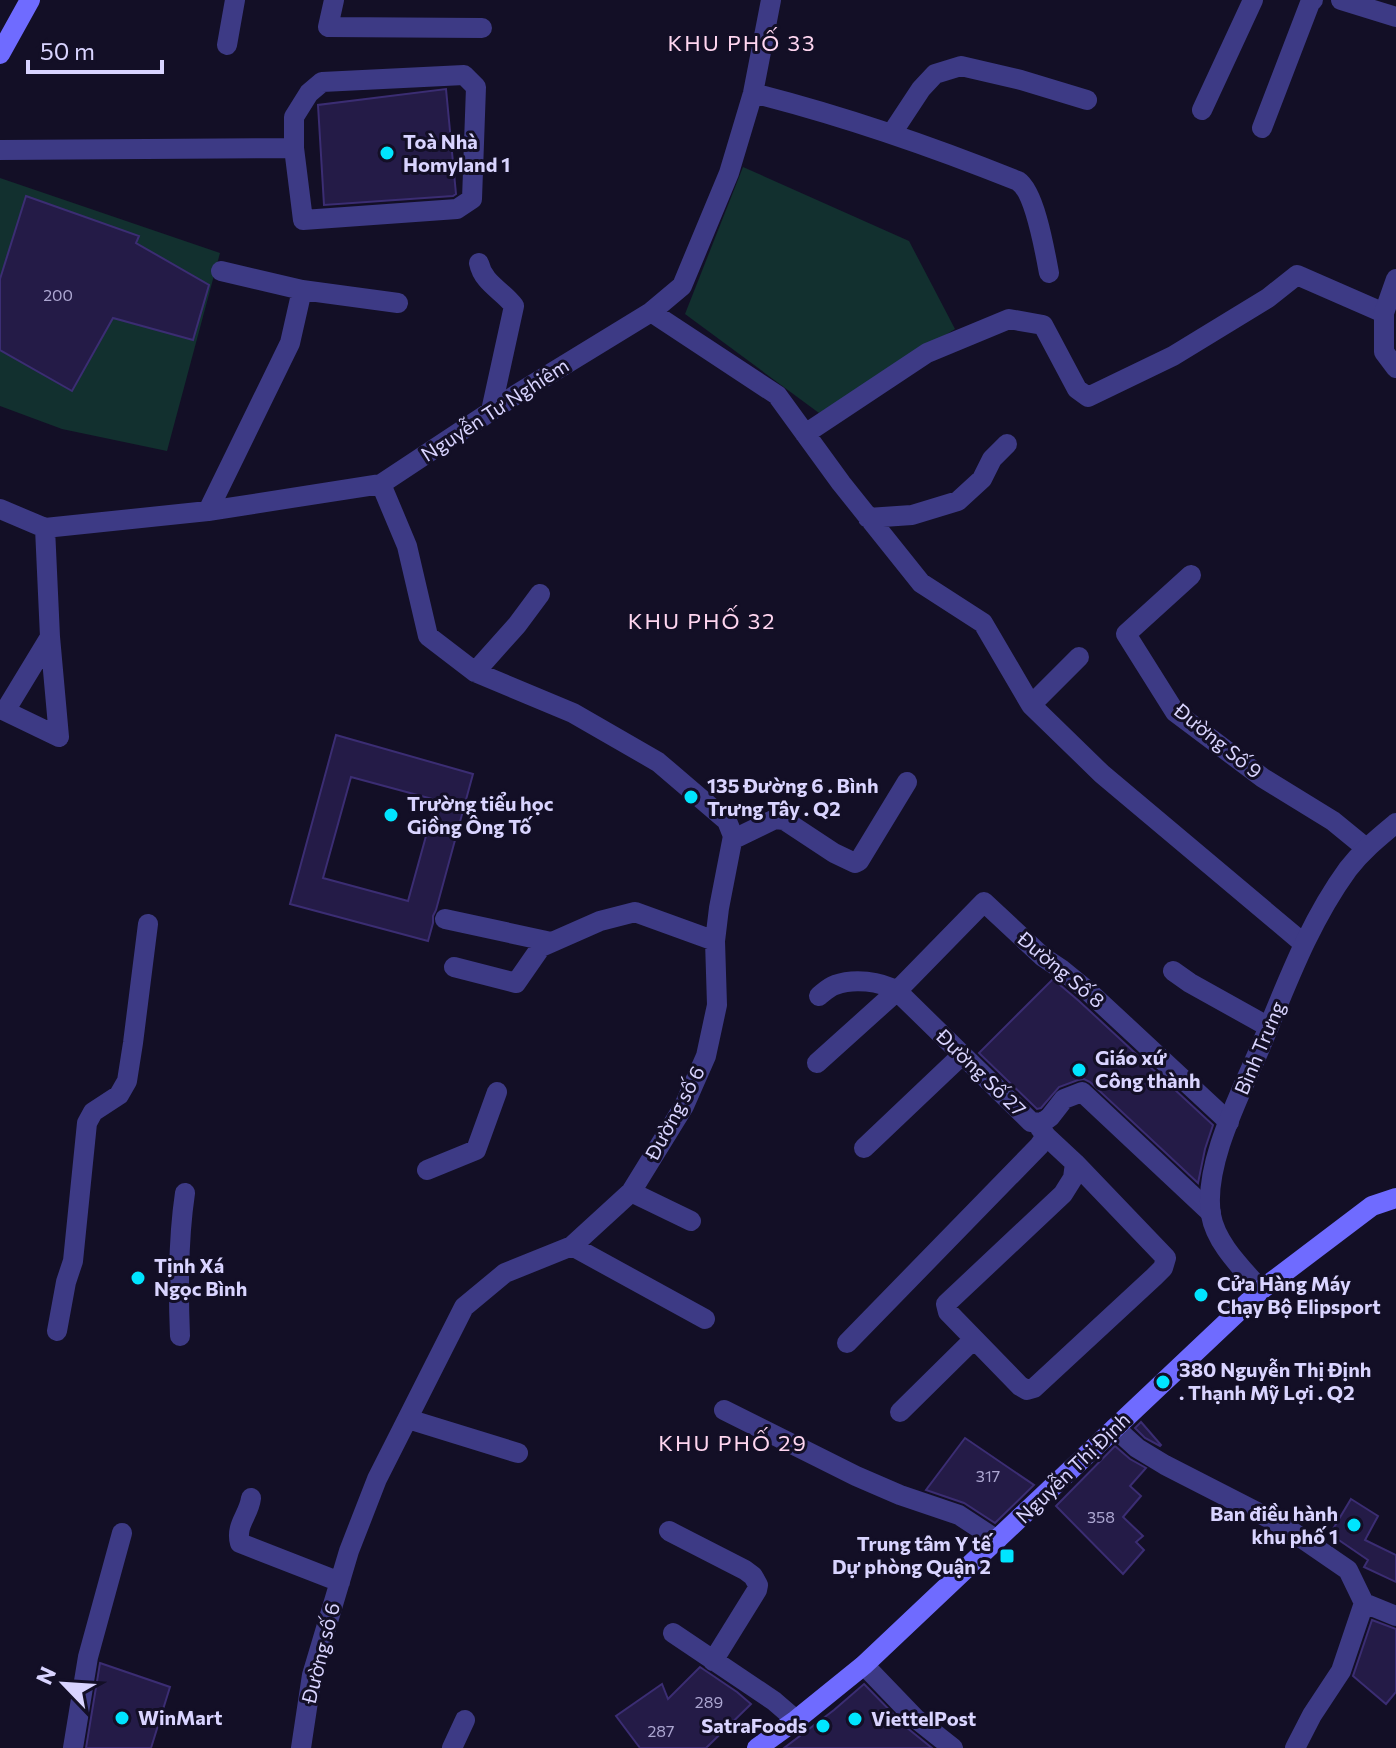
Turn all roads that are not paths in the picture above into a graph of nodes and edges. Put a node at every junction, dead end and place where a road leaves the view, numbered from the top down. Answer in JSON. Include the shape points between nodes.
{"nodes":[{"id":1,"x":30,"y":0,"type":"edge"},
{"id":2,"x":235,"y":0,"type":"edge"},
{"id":3,"x":334,"y":0,"type":"edge"},
{"id":4,"x":771,"y":0,"type":"edge"},
{"id":5,"x":1253,"y":0,"type":"edge"},
{"id":6,"x":1313,"y":0,"type":"edge"},
{"id":7,"x":1341,"y":0,"type":"edge"},
{"id":8,"x":1396,"y":17,"type":"edge"},
{"id":9,"x":482,"y":28,"type":"dead end"},
{"id":10,"x":2,"y":45,"type":"edge"},
{"id":11,"x":227,"y":45,"type":"dead end"},
{"id":12,"x":753,"y":93,"type":"junction"},
{"id":13,"x":1087,"y":100,"type":"dead end"},
{"id":14,"x":1202,"y":110,"type":"dead end"},
{"id":15,"x":1262,"y":128,"type":"dead end"},
{"id":16,"x":892,"y":133,"type":"junction"},
{"id":17,"x":294,"y":148,"type":"junction"},
{"id":18,"x":0,"y":150,"type":"edge"},
{"id":19,"x":479,"y":263,"type":"dead end"},
{"id":20,"x":221,"y":271,"type":"dead end"},
{"id":21,"x":1049,"y":273,"type":"dead end"},
{"id":22,"x":1396,"y":279,"type":"edge"},
{"id":23,"x":302,"y":290,"type":"junction"},
{"id":24,"x":398,"y":303,"type":"dead end"},
{"id":25,"x":651,"y":312,"type":"junction"},
{"id":26,"x":1384,"y":313,"type":"junction"},
{"id":27,"x":1396,"y":368,"type":"edge"},
{"id":28,"x":491,"y":411,"type":"junction"},
{"id":29,"x":805,"y":434,"type":"junction"},
{"id":30,"x":1007,"y":444,"type":"dead end"},
{"id":31,"x":381,"y":484,"type":"junction"},
{"id":32,"x":0,"y":509,"type":"edge"},
{"id":33,"x":208,"y":511,"type":"junction"},
{"id":34,"x":868,"y":518,"type":"junction"},
{"id":35,"x":45,"y":528,"type":"junction"},
{"id":36,"x":1191,"y":575,"type":"dead end"},
{"id":37,"x":540,"y":594,"type":"dead end"},
{"id":38,"x":50,"y":637,"type":"dead end"},
{"id":39,"x":1079,"y":657,"type":"dead end"},
{"id":40,"x":475,"y":672,"type":"junction"},
{"id":41,"x":1031,"y":705,"type":"junction"},
{"id":42,"x":907,"y":782,"type":"dead end"},
{"id":43,"x":1396,"y":823,"type":"edge"},
{"id":44,"x":733,"y":836,"type":"junction"},
{"id":45,"x":1366,"y":848,"type":"junction"},
{"id":46,"x":445,"y":919,"type":"dead end"},
{"id":47,"x":148,"y":924,"type":"dead end"},
{"id":48,"x":715,"y":941,"type":"junction"},
{"id":49,"x":551,"y":942,"type":"junction"},
{"id":50,"x":1303,"y":943,"type":"junction"},
{"id":51,"x":454,"y":967,"type":"dead end"},
{"id":52,"x":1173,"y":971,"type":"dead end"},
{"id":53,"x":897,"y":991,"type":"junction"},
{"id":54,"x":819,"y":996,"type":"dead end"},
{"id":55,"x":1269,"y":1027,"type":"junction"},
{"id":56,"x":962,"y":1055,"type":"junction"},
{"id":57,"x":817,"y":1063,"type":"dead end"},
{"id":58,"x":497,"y":1092,"type":"dead end"},
{"id":59,"x":1229,"y":1122,"type":"junction"},
{"id":60,"x":1041,"y":1129,"type":"junction"},
{"id":61,"x":864,"y":1148,"type":"dead end"},
{"id":62,"x":1075,"y":1163,"type":"junction"},
{"id":63,"x":427,"y":1170,"type":"dead end"},
{"id":64,"x":631,"y":1192,"type":"junction"},
{"id":65,"x":185,"y":1193,"type":"dead end"},
{"id":66,"x":1396,"y":1198,"type":"edge"},
{"id":67,"x":1211,"y":1213,"type":"junction"},
{"id":68,"x":691,"y":1221,"type":"dead end"},
{"id":69,"x":572,"y":1246,"type":"junction"},
{"id":70,"x":1261,"y":1290,"type":"junction"},
{"id":71,"x":705,"y":1319,"type":"dead end"},
{"id":72,"x":57,"y":1331,"type":"dead end"},
{"id":73,"x":180,"y":1336,"type":"dead end"},
{"id":74,"x":974,"y":1339,"type":"junction"},
{"id":75,"x":847,"y":1343,"type":"dead end"},
{"id":76,"x":724,"y":1410,"type":"dead end"},
{"id":77,"x":900,"y":1412,"type":"dead end"},
{"id":78,"x":408,"y":1419,"type":"junction"},
{"id":79,"x":1115,"y":1428,"type":"junction"},
{"id":80,"x":518,"y":1453,"type":"dead end"},
{"id":81,"x":251,"y":1498,"type":"dead end"},
{"id":82,"x":669,"y":1531,"type":"dead end"},
{"id":83,"x":122,"y":1533,"type":"dead end"},
{"id":84,"x":997,"y":1540,"type":"junction"},
{"id":85,"x":340,"y":1582,"type":"junction"},
{"id":86,"x":1364,"y":1603,"type":"junction"},
{"id":87,"x":1396,"y":1616,"type":"edge"},
{"id":88,"x":673,"y":1633,"type":"dead end"},
{"id":89,"x":713,"y":1661,"type":"junction"},
{"id":90,"x":864,"y":1665,"type":"junction"},
{"id":91,"x":465,"y":1720,"type":"dead end"},
{"id":92,"x":796,"y":1720,"type":"junction"},
{"id":93,"x":73,"y":1748,"type":"edge"},
{"id":94,"x":301,"y":1748,"type":"edge"},
{"id":95,"x":452,"y":1748,"type":"edge"},
{"id":96,"x":757,"y":1748,"type":"edge"},
{"id":97,"x":953,"y":1748,"type":"edge"},
{"id":98,"x":1295,"y":1748,"type":"edge"}],
"edges":[{"from":1,"to":10,"type":"main road"},
{"from":2,"to":11,"type":"street"},
{"from":3,"to":9,"type":"street","via":[[328,27]]},
{"from":4,"to":12,"type":"street","name":"Nguyễn Tư Nghiêm"},
{"from":5,"to":14,"type":"street"},
{"from":6,"to":15,"type":"street"},
{"from":7,"to":8,"type":"street"},
{"from":12,"to":16,"type":"street"},
{"from":12,"to":25,"type":"street","name":"Nguyễn Tư Nghiêm","via":[[729,173],[682,286]]},
{"from":13,"to":16,"type":"street","via":[[961,66],[935,74]]},
{"from":16,"to":21,"type":"street","via":[[1024,185]]},
{"from":17,"to":17,"type":"street","via":[[303,220],[457,209],[472,199],[476,87],[464,75],[322,82],[294,117]]},
{"from":17,"to":18,"type":"street"},
{"from":19,"to":28,"type":"street","via":[[483,275],[514,306]]},
{"from":20,"to":23,"type":"street"},
{"from":22,"to":26,"type":"street"},
{"from":23,"to":24,"type":"street"},
{"from":23,"to":33,"type":"street","via":[[290,343]]},
{"from":25,"to":28,"type":"street","name":"Nguyễn Tư Nghiêm"},
{"from":25,"to":29,"type":"street","via":[[777,395]]},
{"from":26,"to":27,"type":"street","via":[[1384,352]]},
{"from":26,"to":29,"type":"street","via":[[1297,275],[1173,356],[1088,397],[1077,389],[1043,325],[1009,319],[927,353]]},
{"from":28,"to":31,"type":"street","name":"Nguyễn Tư Nghiêm"},
{"from":29,"to":34,"type":"street"},
{"from":30,"to":34,"type":"street","via":[[958,501],[912,515]]},
{"from":31,"to":33,"type":"street","name":"Nguyễn Tư Nghiêm"},
{"from":31,"to":40,"type":"street","via":[[407,546],[428,636]]},
{"from":32,"to":35,"type":"street","name":"Nguyễn Tư Nghiêm"},
{"from":33,"to":35,"type":"street","name":"Nguyễn Tư Nghiêm"},
{"from":34,"to":41,"type":"street","via":[[921,583],[983,623]]},
{"from":35,"to":38,"type":"street"},
{"from":36,"to":45,"type":"street","name":"Đường Số 9","via":[[1126,634],[1175,712]]},
{"from":37,"to":40,"type":"street"},
{"from":39,"to":41,"type":"street"},
{"from":40,"to":44,"type":"street","via":[[573,713],[658,762],[727,821]]},
{"from":41,"to":50,"type":"street","via":[[1102,774]]},
{"from":42,"to":44,"type":"street","via":[[855,863],[784,820]]},
{"from":43,"to":45,"type":"street","name":"Bình Trưng"},
{"from":44,"to":48,"type":"street","name":"Đường số 6"},
{"from":45,"to":50,"type":"street","name":"Bình Trưng"},
{"from":46,"to":49,"type":"street"},
{"from":47,"to":72,"type":"street","via":[[127,1081],[87,1123],[73,1261]]},
{"from":48,"to":49,"type":"street","via":[[635,912]]},
{"from":48,"to":64,"type":"street","name":"Đường số 6","via":[[717,1005],[706,1056],[684,1106]]},
{"from":49,"to":51,"type":"street","via":[[541,947],[516,983]]},
{"from":50,"to":55,"type":"street","name":"Bình Trưng"},
{"from":52,"to":55,"type":"street"},
{"from":53,"to":54,"type":"street","via":[[856,981],[837,984]]},
{"from":53,"to":56,"type":"street","name":"Đường Số 27"},
{"from":53,"to":57,"type":"street"},
{"from":53,"to":59,"type":"street","name":"Đường Số 8","via":[[984,902]]},
{"from":55,"to":59,"type":"street","name":"Bình Trưng"},
{"from":56,"to":60,"type":"street","name":"Đường Số 27"},
{"from":56,"to":61,"type":"street"},
{"from":58,"to":63,"type":"street","via":[[476,1150]]},
{"from":59,"to":67,"type":"street","name":"Bình Trưng","via":[[1215,1160]]},
{"from":60,"to":62,"type":"street"},
{"from":60,"to":67,"type":"street","name":"Đường Số 27","via":[[1064,1099],[1082,1092]]},
{"from":60,"to":75,"type":"street","via":[[1012,1175]]},
{"from":62,"to":74,"type":"street","via":[[1063,1194],[946,1304]]},
{"from":62,"to":74,"type":"street","via":[[1166,1258],[1163,1268],[1034,1388],[1020,1386]]},
{"from":64,"to":68,"type":"street"},
{"from":64,"to":69,"type":"street","name":"Đường số 6"},
{"from":65,"to":73,"type":"street","via":[[178,1276]]},
{"from":66,"to":70,"type":"main road","name":"Nguyễn Thị Định","via":[[1372,1206]]},
{"from":67,"to":70,"type":"street","name":"Bình Trưng","via":[[1214,1229]]},
{"from":69,"to":71,"type":"street"},
{"from":69,"to":78,"type":"street","name":"Đường số 6","via":[[505,1273],[464,1307]]},
{"from":70,"to":79,"type":"main road","name":"Nguyễn Thị Định"},
{"from":74,"to":77,"type":"street"},
{"from":76,"to":84,"type":"street","via":[[856,1476],[959,1515]]},
{"from":78,"to":80,"type":"street"},
{"from":78,"to":85,"type":"street","name":"Đường số 6","via":[[377,1479]]},
{"from":79,"to":84,"type":"main road","name":"Nguyễn Thị Định"},
{"from":79,"to":86,"type":"street","via":[[1137,1448],[1284,1526],[1348,1570]]},
{"from":81,"to":85,"type":"street","via":[[238,1528],[240,1543]]},
{"from":82,"to":89,"type":"street","via":[[745,1570],[758,1585]]},
{"from":83,"to":93,"type":"street","via":[[88,1657]]},
{"from":84,"to":90,"type":"main road","name":"Nguyễn Thị Định"},
{"from":85,"to":94,"type":"street","name":"Đường số 6","via":[[312,1675]]},
{"from":86,"to":87,"type":"street"},
{"from":86,"to":98,"type":"street","via":[[1341,1671]]},
{"from":88,"to":89,"type":"street"},
{"from":89,"to":92,"type":"street"},
{"from":90,"to":92,"type":"main road","name":"Nguyễn Thị Định"},
{"from":90,"to":97,"type":"street"},
{"from":91,"to":95,"type":"street"},
{"from":92,"to":96,"type":"main road","name":"Nguyễn Thị Định"}]}
